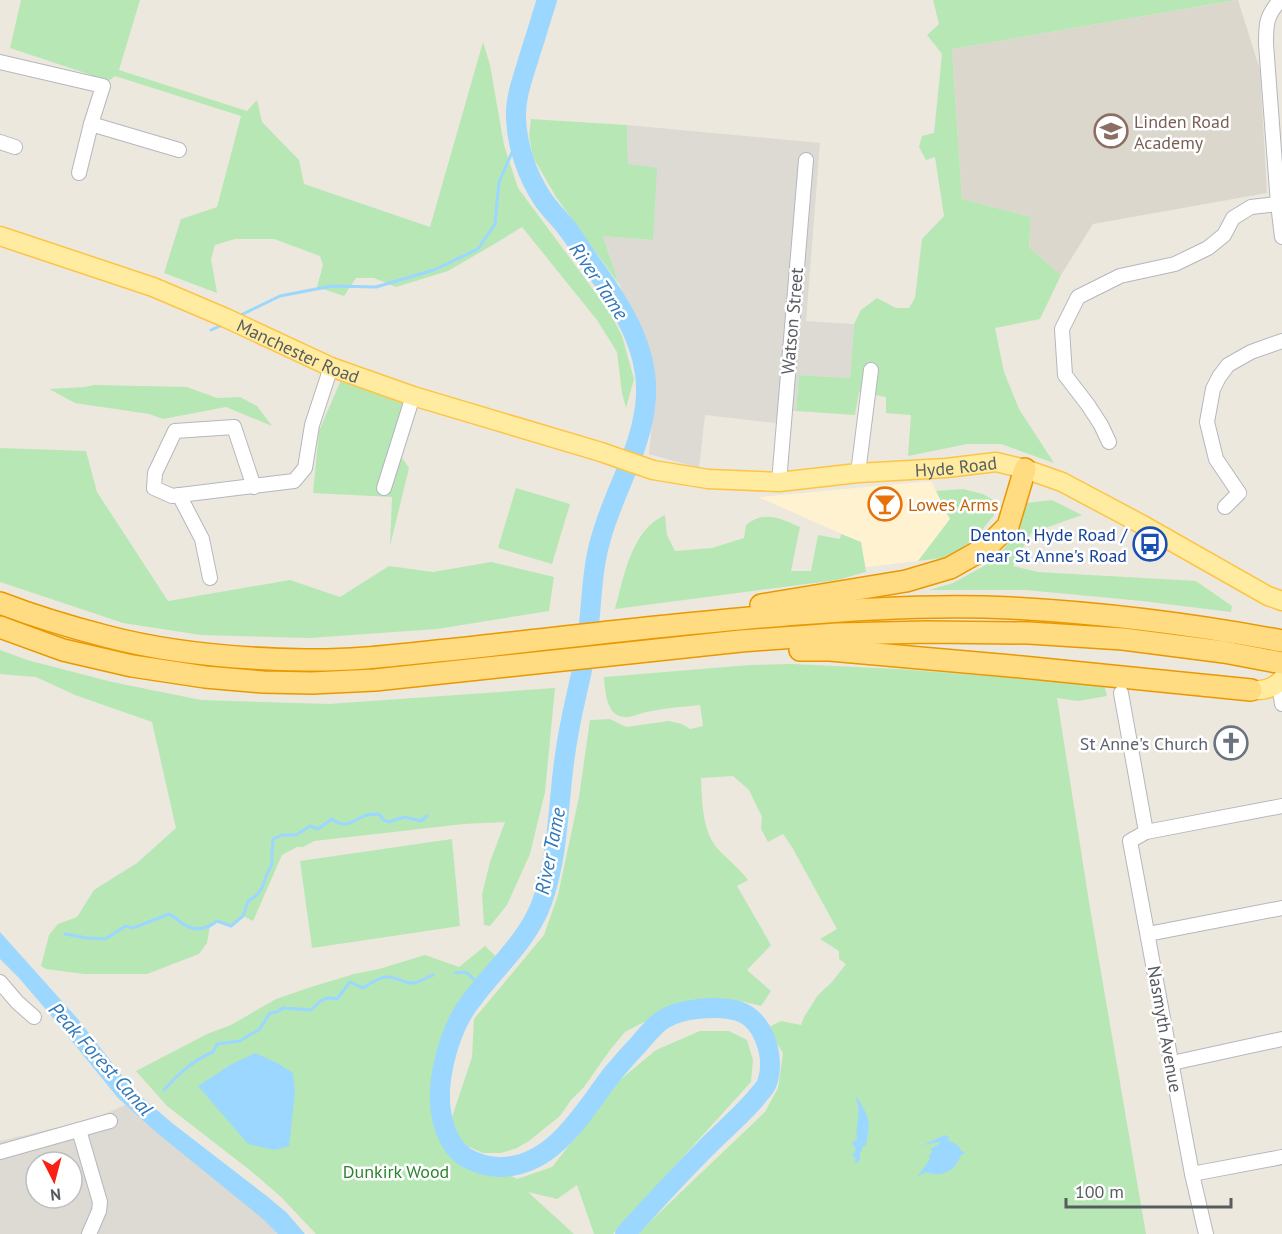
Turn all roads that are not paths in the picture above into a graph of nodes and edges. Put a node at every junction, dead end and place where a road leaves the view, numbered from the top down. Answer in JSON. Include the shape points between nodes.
{"nodes":[{"id":1,"x":1280,"y":0,"type":"edge"},
{"id":2,"x":0,"y":62,"type":"edge"},
{"id":3,"x":92,"y":124,"type":"junction"},
{"id":4,"x":0,"y":142,"type":"edge"},
{"id":5,"x":15,"y":147,"type":"dead end"},
{"id":6,"x":179,"y":150,"type":"dead end"},
{"id":7,"x":806,"y":160,"type":"dead end"},
{"id":8,"x":79,"y":173,"type":"dead end"},
{"id":9,"x":1278,"y":199,"type":"junction"},
{"id":10,"x":1282,"y":232,"type":"edge"},
{"id":11,"x":0,"y":236,"type":"edge"},
{"id":12,"x":1282,"y":341,"type":"edge"},
{"id":13,"x":331,"y":367,"type":"junction"},
{"id":14,"x":871,"y":369,"type":"dead end"},
{"id":15,"x":413,"y":396,"type":"junction"},
{"id":16,"x":1109,"y":442,"type":"dead end"},
{"id":17,"x":601,"y":452,"type":"joint"},
{"id":18,"x":1025,"y":469,"type":"junction"},
{"id":19,"x":858,"y":473,"type":"junction"},
{"id":20,"x":779,"y":482,"type":"junction"},
{"id":21,"x":254,"y":487,"type":"junction"},
{"id":22,"x":384,"y":488,"type":"dead end"},
{"id":23,"x":179,"y":495,"type":"junction"},
{"id":24,"x":1225,"y":507,"type":"dead end"},
{"id":25,"x":210,"y":578,"type":"dead end"},
{"id":26,"x":1282,"y":601,"type":"edge"},
{"id":27,"x":0,"y":603,"type":"edge"},
{"id":28,"x":738,"y":614,"type":"junction"},
{"id":29,"x":0,"y":627,"type":"edge"},
{"id":30,"x":1282,"y":641,"type":"edge"},
{"id":31,"x":742,"y":646,"type":"junction"},
{"id":32,"x":1281,"y":675,"type":"edge"},
{"id":33,"x":1251,"y":690,"type":"joint"},
{"id":34,"x":1121,"y":693,"type":"dead end"},
{"id":35,"x":1282,"y":704,"type":"edge"},
{"id":36,"x":1282,"y":806,"type":"edge"},
{"id":37,"x":1146,"y":832,"type":"junction"},
{"id":38,"x":1282,"y":908,"type":"edge"},
{"id":39,"x":1148,"y":934,"type":"junction"},
{"id":40,"x":0,"y":981,"type":"edge"},
{"id":41,"x":17,"y":1002,"type":"junction"},
{"id":42,"x":7,"y":1012,"type":"dead end"},
{"id":43,"x":34,"y":1017,"type":"dead end"},
{"id":44,"x":1282,"y":1039,"type":"edge"},
{"id":45,"x":1172,"y":1063,"type":"junction"},
{"id":46,"x":110,"y":1121,"type":"dead end"},
{"id":47,"x":80,"y":1130,"type":"junction"},
{"id":48,"x":0,"y":1152,"type":"edge"},
{"id":49,"x":1282,"y":1157,"type":"edge"},
{"id":50,"x":1192,"y":1174,"type":"junction"},
{"id":51,"x":89,"y":1234,"type":"edge"},
{"id":52,"x":1206,"y":1234,"type":"edge"}],
"edges":[{"from":1,"to":9,"type":"street","via":[[1266,22]]},
{"from":2,"to":3,"type":"street","via":[[103,86]]},
{"from":3,"to":6,"type":"street"},
{"from":3,"to":8,"type":"street"},
{"from":4,"to":5,"type":"street"},
{"from":7,"to":20,"type":"street","name":"Watson Street"},
{"from":9,"to":10,"type":"street"},
{"from":9,"to":16,"type":"street","via":[[1251,207],[1233,218],[1224,235],[1208,248],[1175,264],[1120,276],[1078,297],[1062,329],[1065,375]]},
{"from":11,"to":13,"type":"main road","name":"Manchester Road","via":[[153,287]]},
{"from":12,"to":24,"type":"street","via":[[1228,365],[1213,389],[1207,422],[1216,459],[1239,493]]},
{"from":13,"to":15,"type":"main road","name":"Manchester Road"},
{"from":13,"to":21,"type":"street","via":[[312,425],[305,468],[294,481]]},
{"from":14,"to":19,"type":"street"},
{"from":15,"to":17,"type":"main road","name":"Manchester Road"},
{"from":15,"to":22,"type":"street"},
{"from":17,"to":20,"type":"main road","name":"Hyde Road","via":[[653,470],[708,479]]},
{"from":18,"to":19,"type":"main road","name":"Hyde Road","via":[[996,462]]},
{"from":18,"to":26,"type":"main road","name":"Hyde Road","via":[[1062,482]]},
{"from":18,"to":28,"type":"highway","via":[[1008,526],[987,547],[950,567],[906,581]]},
{"from":19,"to":20,"type":"main road","name":"Hyde Road"},
{"from":21,"to":23,"type":"street"},
{"from":21,"to":23,"type":"street","via":[[234,427],[175,431],[155,473],[154,489]]},
{"from":23,"to":25,"type":"street","via":[[202,539]]},
{"from":27,"to":28,"type":"highway","via":[[107,637],[163,648],[230,657],[306,660],[369,658]]},
{"from":28,"to":30,"type":"highway","via":[[1010,608],[1126,617]]},
{"from":29,"to":31,"type":"highway","via":[[63,650],[132,666],[205,677],[312,683]]},
{"from":31,"to":32,"type":"highway","via":[[837,634],[1029,633],[1124,639],[1224,652]]},
{"from":31,"to":33,"type":"highway","via":[[830,650]]},
{"from":32,"to":33,"type":"main road","via":[[1266,690]]},
{"from":32,"to":35,"type":"street"},
{"from":34,"to":37,"type":"street"},
{"from":36,"to":37,"type":"street"},
{"from":37,"to":39,"type":"street","name":"Nasmyth Avenue","via":[[1130,841]]},
{"from":38,"to":39,"type":"street"},
{"from":39,"to":45,"type":"street","name":"Nasmyth Avenue"},
{"from":40,"to":41,"type":"street"},
{"from":41,"to":42,"type":"street"},
{"from":41,"to":43,"type":"street"},
{"from":44,"to":45,"type":"street"},
{"from":45,"to":50,"type":"street","name":"Nasmyth Avenue"},
{"from":46,"to":47,"type":"street"},
{"from":47,"to":48,"type":"street"},
{"from":47,"to":51,"type":"street","via":[[100,1202]]},
{"from":49,"to":50,"type":"street"},
{"from":50,"to":52,"type":"street","name":"Nasmyth Avenue"}]}
